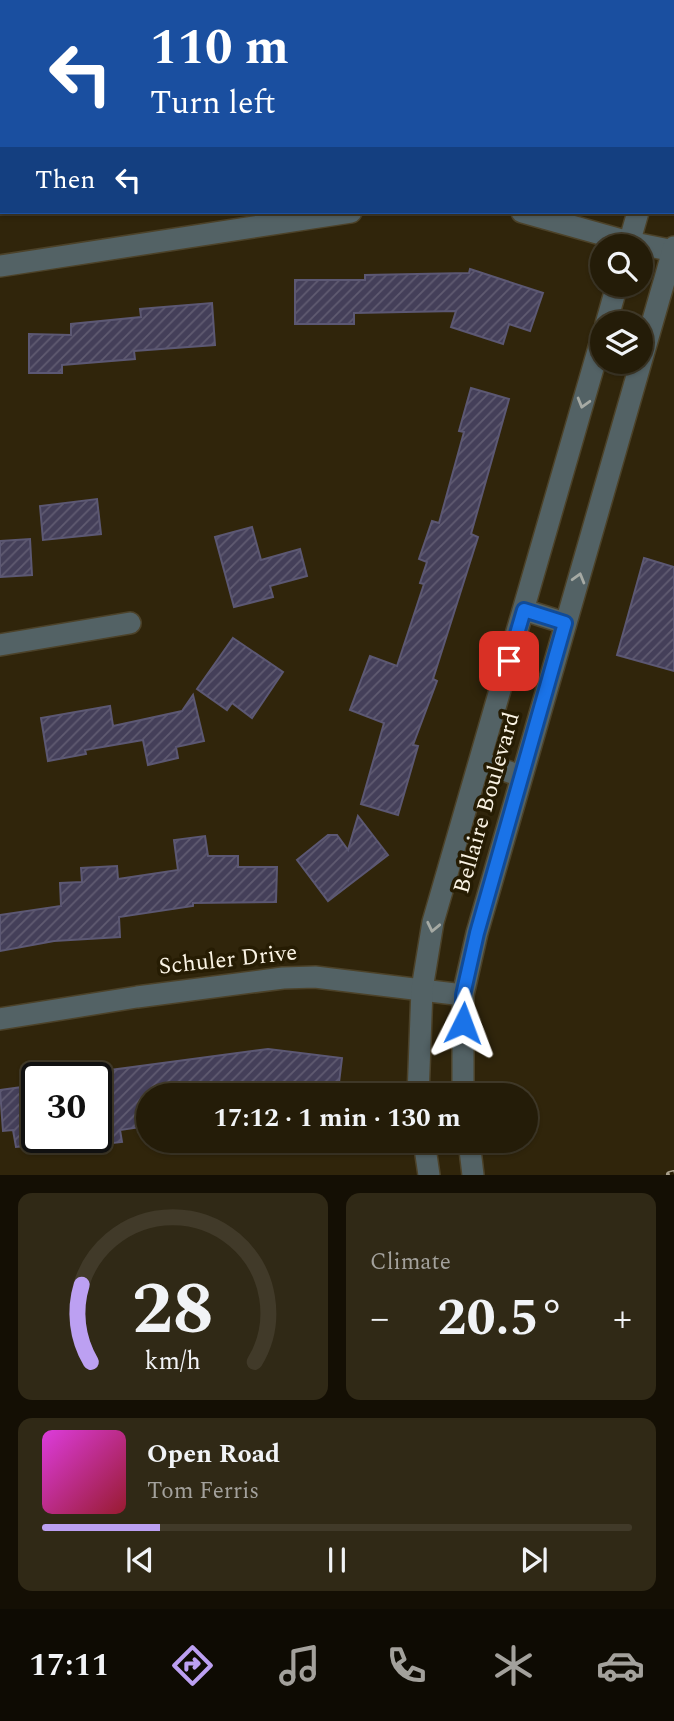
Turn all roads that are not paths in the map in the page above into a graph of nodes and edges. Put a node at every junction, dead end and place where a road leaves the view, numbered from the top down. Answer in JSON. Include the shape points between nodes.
{"nodes":[{"id":1,"x":338,"y":214,"type":"edge"},
{"id":2,"x":529,"y":214,"type":"edge"},
{"id":3,"x":637,"y":214,"type":"edge"},
{"id":4,"x":596,"y":234,"type":"edge"},
{"id":5,"x":632,"y":234,"type":"edge"},
{"id":6,"x":653,"y":247,"type":"edge"},
{"id":7,"x":674,"y":250,"type":"edge"},
{"id":8,"x":0,"y":266,"type":"edge"},
{"id":9,"x":591,"y":374,"type":"edge"},
{"id":10,"x":524,"y":610,"type":"junction"},
{"id":11,"x":130,"y":623,"type":"dead end"},
{"id":12,"x":565,"y":623,"type":"junction"},
{"id":13,"x":0,"y":645,"type":"edge"},
{"id":14,"x":480,"y":762,"type":"junction"},
{"id":15,"x":521,"y":776,"type":"junction"},
{"id":16,"x":422,"y":989,"type":"junction"},
{"id":17,"x":463,"y":995,"type":"junction"},
{"id":18,"x":0,"y":1019,"type":"edge"},
{"id":19,"x":418,"y":1083,"type":"edge"},
{"id":20,"x":463,"y":1083,"type":"edge"},
{"id":21,"x":426,"y":1153,"type":"edge"},
{"id":22,"x":470,"y":1153,"type":"edge"},
{"id":23,"x":429,"y":1175,"type":"edge"},
{"id":24,"x":473,"y":1175,"type":"edge"}],
"edges":[{"from":1,"to":8,"type":"street"},
{"from":2,"to":4,"type":"street"},
{"from":3,"to":5,"type":"street"},
{"from":6,"to":7,"type":"street"},
{"from":12,"to":7,"type":"street","name":"Bellaire Boulevard","one_way":true},
{"from":9,"to":10,"type":"street","name":"Bellaire Boulevard","one_way":true},
{"from":10,"to":12,"type":"street"},
{"from":10,"to":14,"type":"street","name":"Bellaire Boulevard"},
{"from":11,"to":13,"type":"street"},
{"from":12,"to":15,"type":"street","name":"Bellaire Boulevard"},
{"from":14,"to":15,"type":"street"},
{"from":14,"to":16,"type":"street","name":"Bellaire Boulevard","one_way":true,"via":[[433,922]]},
{"from":15,"to":17,"type":"street","name":"Bellaire Boulevard"},
{"from":16,"to":17,"type":"street","name":"Schuler Drive"},
{"from":16,"to":18,"type":"street","name":"Schuler Drive","via":[[315,977],[283,978]]},
{"from":16,"to":19,"type":"street","name":"Bellaire Boulevard"},
{"from":17,"to":20,"type":"street","name":"Bellaire Boulevard"},
{"from":21,"to":23,"type":"street"},
{"from":22,"to":24,"type":"street"}]}
